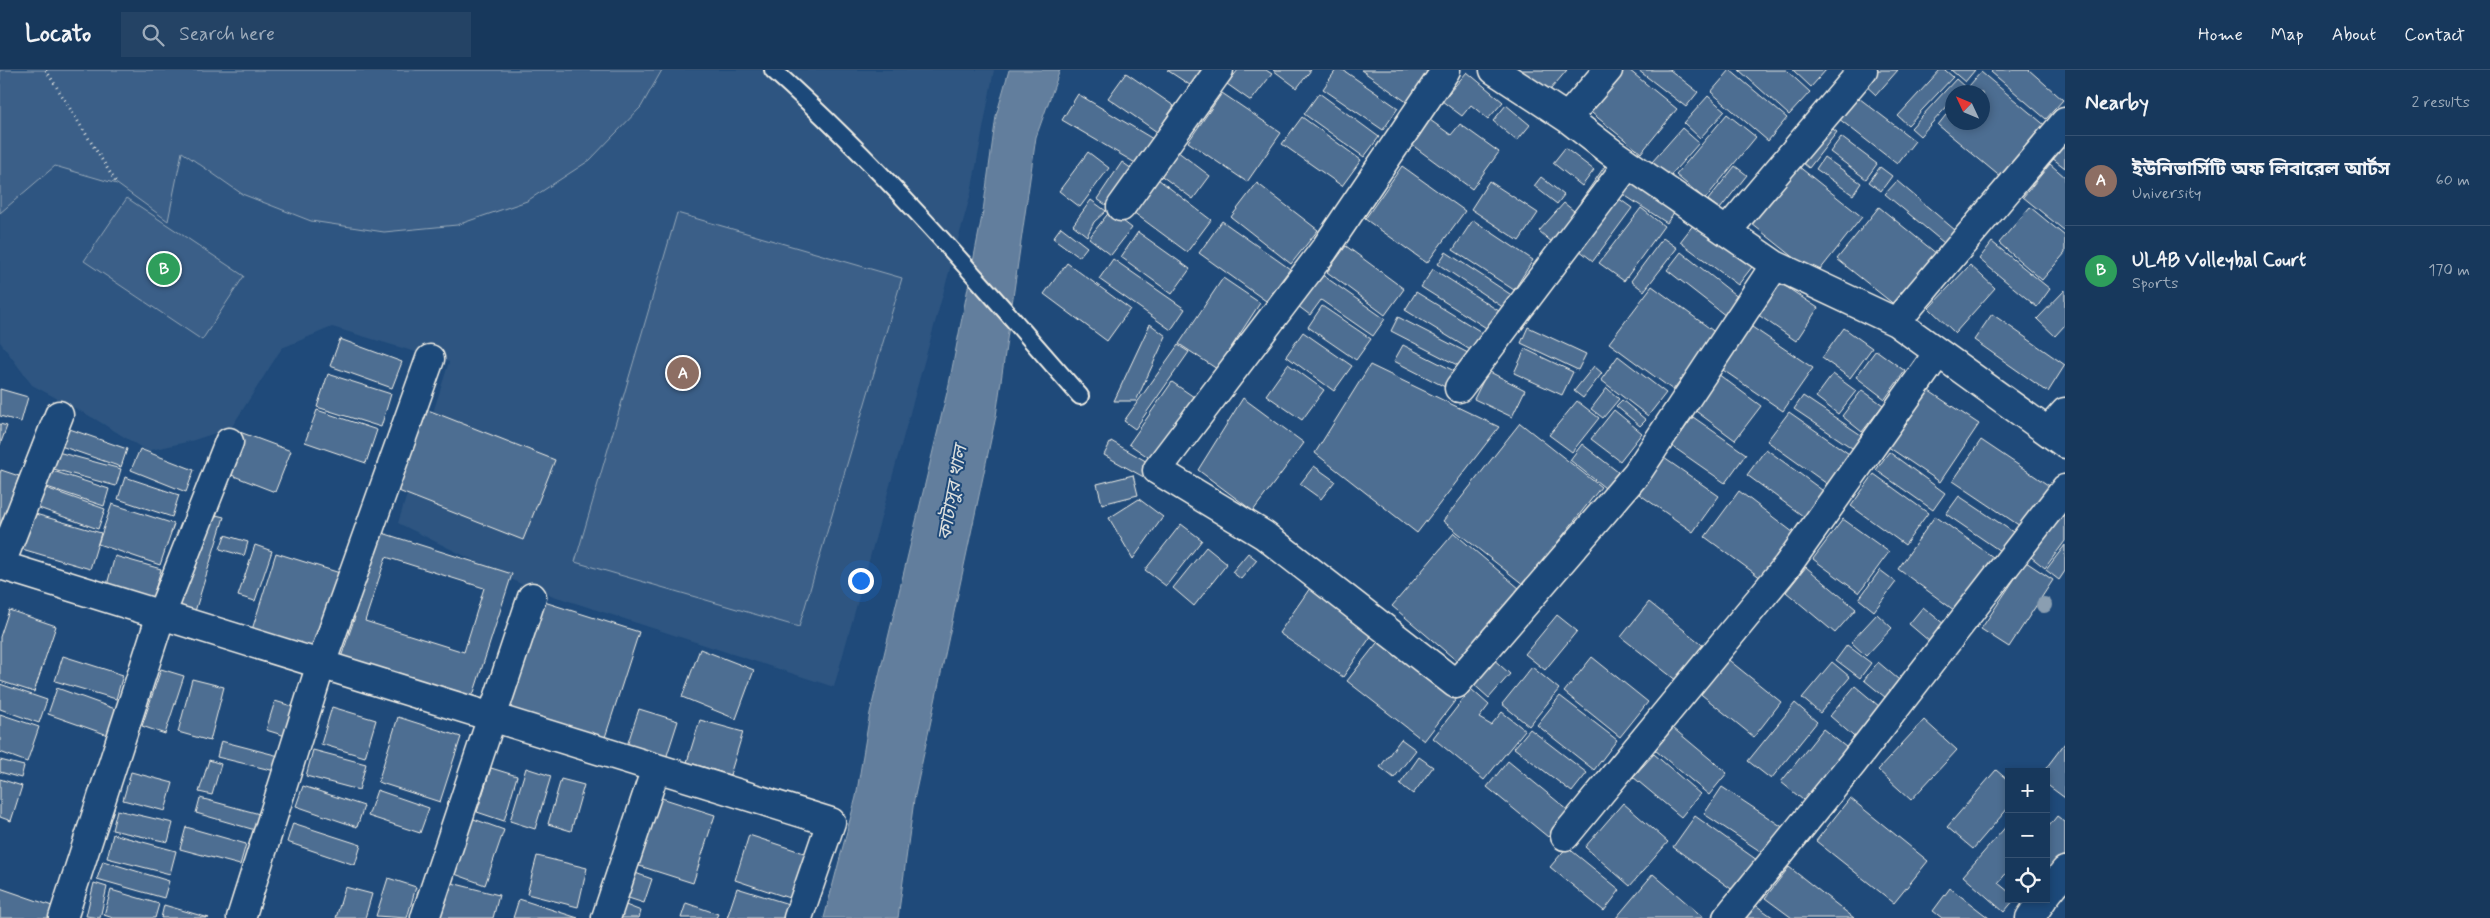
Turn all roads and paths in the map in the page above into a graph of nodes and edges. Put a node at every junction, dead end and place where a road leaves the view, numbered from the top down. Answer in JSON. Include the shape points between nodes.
{"nodes":[{"id":1,"x":46,"y":70,"type":"edge"},
{"id":2,"x":773,"y":70,"type":"edge"},
{"id":3,"x":1219,"y":70,"type":"edge"},
{"id":4,"x":1446,"y":70,"type":"edge"},
{"id":5,"x":1494,"y":70,"type":"edge"},
{"id":6,"x":1608,"y":70,"type":"edge"},
{"id":7,"x":1863,"y":70,"type":"edge"},
{"id":8,"x":1567,"y":118,"type":"junction"},
{"id":9,"x":2065,"y":122,"type":"edge"},
{"id":10,"x":1628,"y":164,"type":"junction"},
{"id":11,"x":117,"y":184,"type":"dead end"},
{"id":12,"x":1121,"y":207,"type":"dead end"},
{"id":13,"x":1728,"y":231,"type":"junction"},
{"id":14,"x":1775,"y":264,"type":"junction"},
{"id":15,"x":1896,"y":322,"type":"junction"},
{"id":16,"x":1938,"y":354,"type":"junction"},
{"id":17,"x":430,"y":359,"type":"dead end"},
{"id":18,"x":1460,"y":388,"type":"dead end"},
{"id":19,"x":1080,"y":396,"type":"dead end"},
{"id":20,"x":58,"y":415,"type":"dead end"},
{"id":21,"x":2059,"y":429,"type":"edge"},
{"id":22,"x":229,"y":442,"type":"dead end"},
{"id":23,"x":2065,"y":489,"type":"edge"},
{"id":24,"x":0,"y":565,"type":"edge"},
{"id":25,"x":532,"y":597,"type":"dead end"},
{"id":26,"x":161,"y":615,"type":"junction"},
{"id":27,"x":321,"y":664,"type":"junction"},
{"id":28,"x":493,"y":717,"type":"junction"},
{"id":29,"x":656,"y":768,"type":"junction"},
{"id":30,"x":1564,"y":836,"type":"dead end"},
{"id":31,"x":2065,"y":871,"type":"edge"},
{"id":32,"x":2050,"y":890,"type":"edge"},
{"id":33,"x":2040,"y":903,"type":"edge"},
{"id":34,"x":63,"y":918,"type":"edge"},
{"id":35,"x":241,"y":918,"type":"edge"},
{"id":36,"x":425,"y":918,"type":"edge"},
{"id":37,"x":606,"y":918,"type":"edge"},
{"id":38,"x":798,"y":918,"type":"edge"},
{"id":39,"x":1726,"y":918,"type":"edge"},
{"id":40,"x":2030,"y":918,"type":"edge"}],
"edges":[{"from":1,"to":11,"type":"path"},
{"from":2,"to":19,"type":"lane","via":[[811,104],[942,240]]},
{"from":3,"to":12,"type":"street"},
{"from":4,"to":14,"type":"street","via":[[1324,250],[1157,470],[1264,535],[1456,684],[1637,473]]},
{"from":5,"to":8,"type":"street"},
{"from":6,"to":8,"type":"street"},
{"from":7,"to":13,"type":"street"},
{"from":8,"to":10,"type":"street"},
{"from":9,"to":15,"type":"street"},
{"from":10,"to":13,"type":"street"},
{"from":10,"to":18,"type":"street"},
{"from":13,"to":14,"type":"street"},
{"from":14,"to":15,"type":"street"},
{"from":15,"to":16,"type":"street"},
{"from":16,"to":21,"type":"street"},
{"from":16,"to":30,"type":"street","via":[[1787,566]]},
{"from":17,"to":27,"type":"street"},
{"from":20,"to":24,"type":"street"},
{"from":22,"to":26,"type":"street"},
{"from":23,"to":39,"type":"street","via":[[1852,764]]},
{"from":24,"to":26,"type":"street"},
{"from":25,"to":28,"type":"street"},
{"from":26,"to":27,"type":"street"},
{"from":26,"to":34,"type":"street"},
{"from":27,"to":28,"type":"street"},
{"from":27,"to":35,"type":"street"},
{"from":28,"to":29,"type":"street"},
{"from":28,"to":36,"type":"street"},
{"from":29,"to":37,"type":"street"},
{"from":29,"to":38,"type":"street","via":[[831,822]]},
{"from":31,"to":32,"type":"street"},
{"from":33,"to":40,"type":"street"}]}
